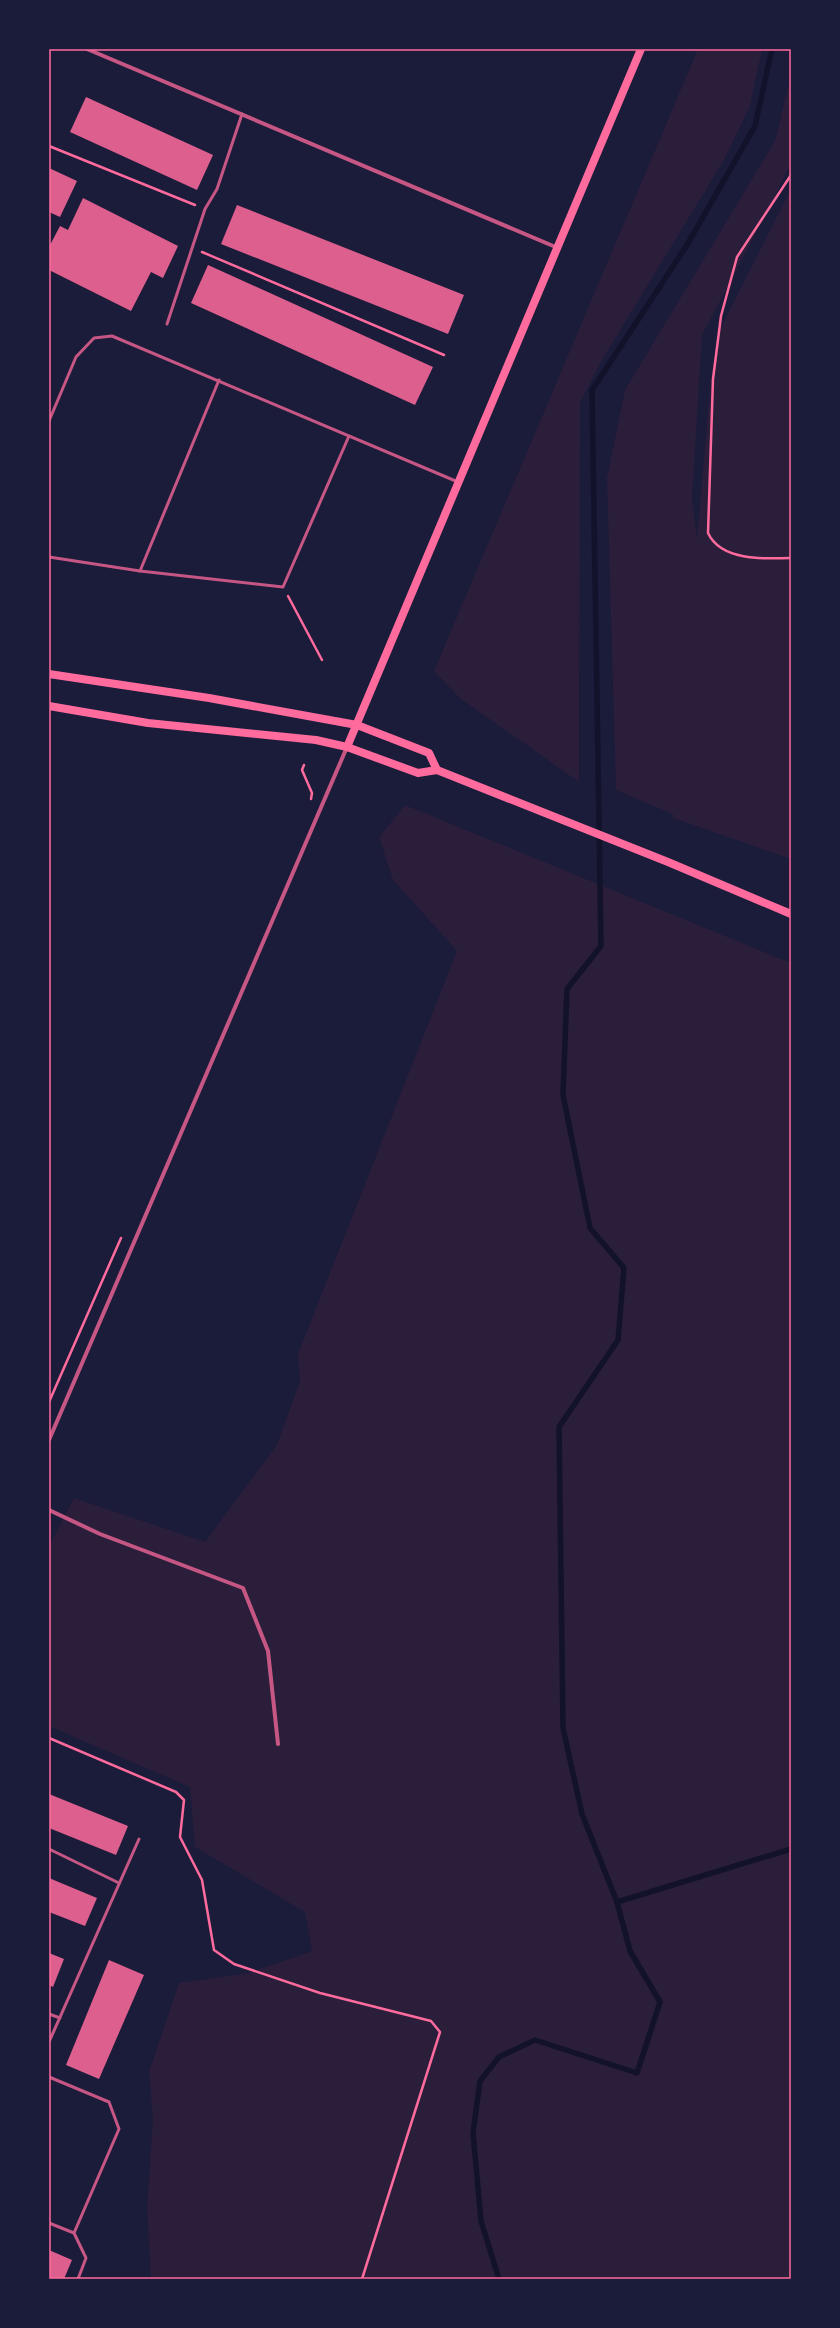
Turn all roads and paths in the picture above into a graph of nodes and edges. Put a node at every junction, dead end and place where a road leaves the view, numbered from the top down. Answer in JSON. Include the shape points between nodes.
{"nodes":[{"id":1,"x":87,"y":49,"type":"edge"},
{"id":2,"x":641,"y":49,"type":"edge"},
{"id":3,"x":242,"y":114,"type":"junction"},
{"id":4,"x":49,"y":146,"type":"edge"},
{"id":5,"x":791,"y":176,"type":"edge"},
{"id":6,"x":205,"y":209,"type":"junction"},
{"id":7,"x":192,"y":248,"type":"junction"},
{"id":8,"x":558,"y":249,"type":"junction"},
{"id":9,"x":167,"y":324,"type":"dead end"},
{"id":10,"x":444,"y":355,"type":"dead end"},
{"id":11,"x":219,"y":380,"type":"junction"},
{"id":12,"x":49,"y":421,"type":"edge"},
{"id":13,"x":349,"y":436,"type":"junction"},
{"id":14,"x":458,"y":482,"type":"junction"},
{"id":15,"x":49,"y":557,"type":"edge"},
{"id":16,"x":791,"y":558,"type":"edge"},
{"id":17,"x":140,"y":571,"type":"junction"},
{"id":18,"x":283,"y":587,"type":"junction"},
{"id":19,"x":322,"y":660,"type":"dead end"},
{"id":20,"x":49,"y":674,"type":"edge"},
{"id":21,"x":49,"y":706,"type":"edge"},
{"id":22,"x":357,"y":725,"type":"junction"},
{"id":23,"x":347,"y":748,"type":"junction"},
{"id":24,"x":437,"y":770,"type":"junction"},
{"id":25,"x":791,"y":914,"type":"edge"},
{"id":26,"x":49,"y":1440,"type":"edge"},
{"id":27,"x":49,"y":1510,"type":"edge"},
{"id":28,"x":49,"y":1738,"type":"edge"},
{"id":29,"x":278,"y":1744,"type":"dead end"},
{"id":30,"x":139,"y":1839,"type":"dead end"},
{"id":31,"x":49,"y":1849,"type":"edge"},
{"id":32,"x":120,"y":1883,"type":"junction"},
{"id":33,"x":49,"y":2014,"type":"edge"},
{"id":34,"x":60,"y":2018,"type":"junction"},
{"id":35,"x":49,"y":2042,"type":"edge"},
{"id":36,"x":49,"y":2077,"type":"edge"},
{"id":37,"x":49,"y":2223,"type":"edge"},
{"id":38,"x":74,"y":2233,"type":"junction"},
{"id":39,"x":78,"y":2279,"type":"edge"},
{"id":40,"x":362,"y":2279,"type":"edge"}],
"edges":[{"from":1,"to":3,"type":"street"},
{"from":2,"to":8,"type":"main road"},
{"from":3,"to":6,"type":"lane","via":[[217,189]]},
{"from":3,"to":8,"type":"street"},
{"from":4,"to":6,"type":"path"},
{"from":5,"to":16,"type":"path","via":[[737,257],[721,316],[713,379],[708,533],[713,543],[728,553]]},
{"from":6,"to":7,"type":"lane"},
{"from":7,"to":9,"type":"lane"},
{"from":7,"to":10,"type":"path"},
{"from":8,"to":14,"type":"main road"},
{"from":11,"to":12,"type":"lane","via":[[112,336],[94,338],[76,356]]},
{"from":11,"to":13,"type":"lane"},
{"from":11,"to":17,"type":"lane"},
{"from":13,"to":14,"type":"lane"},
{"from":13,"to":18,"type":"lane"},
{"from":14,"to":22,"type":"main road"},
{"from":15,"to":17,"type":"lane"},
{"from":17,"to":18,"type":"lane"},
{"from":18,"to":19,"type":"path"},
{"from":20,"to":22,"type":"main road","via":[[209,698]]},
{"from":21,"to":23,"type":"main road","via":[[148,723],[316,740]]},
{"from":22,"to":23,"type":"main road"},
{"from":22,"to":24,"type":"main road","via":[[429,753]]},
{"from":23,"to":24,"type":"main road","via":[[418,773]]},
{"from":23,"to":26,"type":"street"},
{"from":24,"to":25,"type":"main road"},
{"from":27,"to":29,"type":"street","via":[[100,1534],[243,1588],[268,1651]]},
{"from":28,"to":40,"type":"path","via":[[176,1792],[184,1800],[180,1837],[202,1880],[214,1950],[234,1964],[320,1993],[431,2021],[440,2032]]},
{"from":30,"to":32,"type":"lane"},
{"from":31,"to":32,"type":"lane"},
{"from":32,"to":34,"type":"lane"},
{"from":33,"to":34,"type":"lane"},
{"from":34,"to":35,"type":"lane"},
{"from":36,"to":38,"type":"lane","via":[[108,2102],[119,2129]]},
{"from":37,"to":38,"type":"lane"},
{"from":38,"to":39,"type":"lane","via":[[86,2258]]}]}
